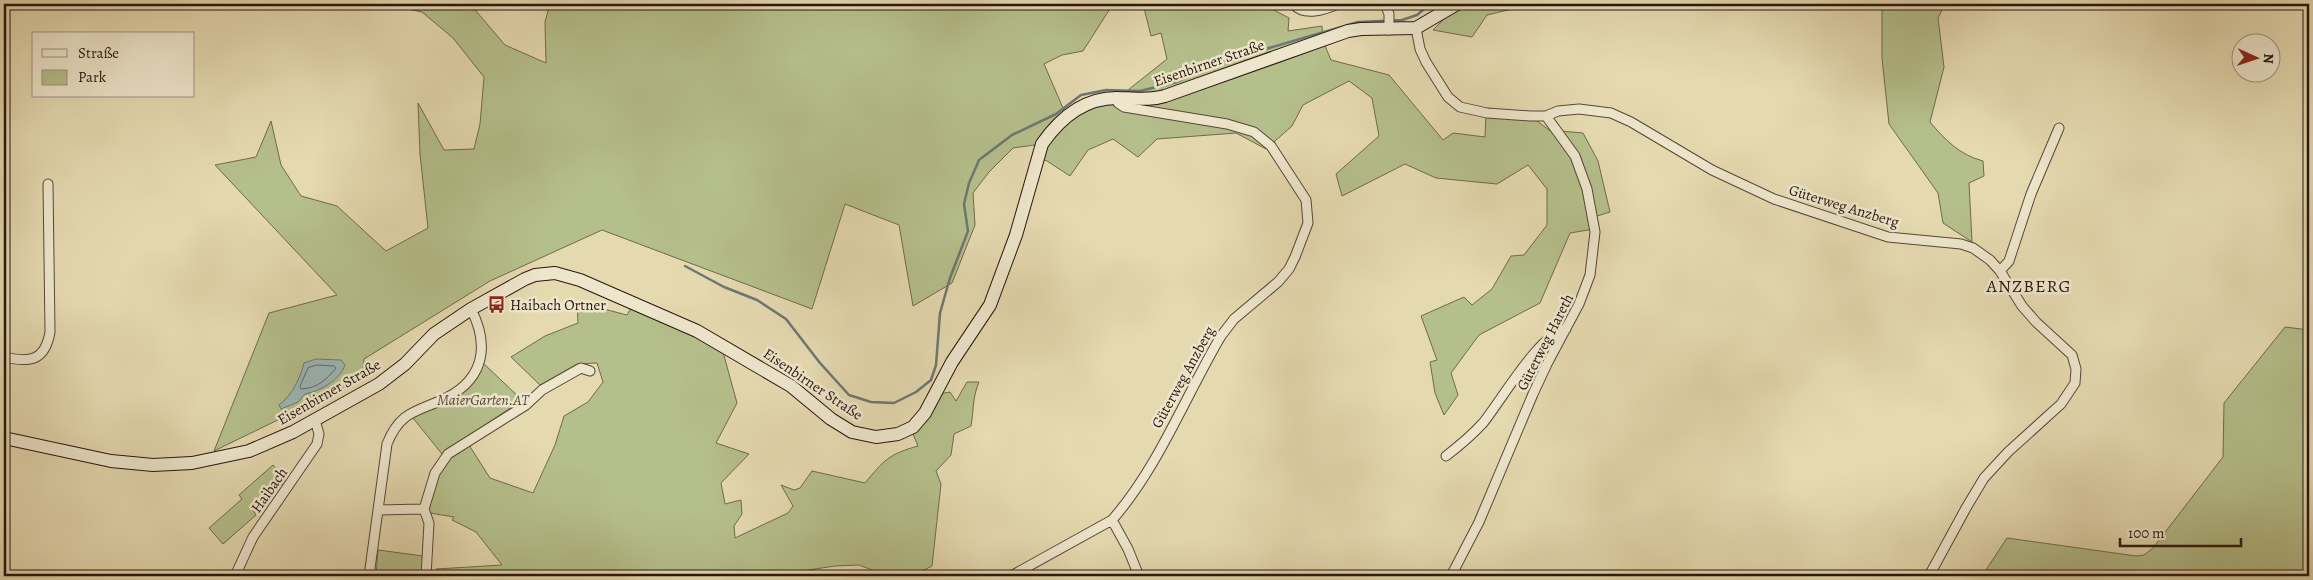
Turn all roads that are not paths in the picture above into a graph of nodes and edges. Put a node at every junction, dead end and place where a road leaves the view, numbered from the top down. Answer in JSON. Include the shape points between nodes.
{"nodes":[{"id":1,"x":1293,"y":4,"type":"edge"},
{"id":2,"x":1338,"y":4,"type":"edge"},
{"id":3,"x":1385,"y":4,"type":"edge"},
{"id":4,"x":1457,"y":4,"type":"edge"},
{"id":5,"x":1389,"y":23,"type":"junction"},
{"id":6,"x":1416,"y":28,"type":"junction"},
{"id":7,"x":1118,"y":98,"type":"junction"},
{"id":8,"x":1546,"y":116,"type":"junction"},
{"id":9,"x":2059,"y":128,"type":"dead end"},
{"id":10,"x":48,"y":184,"type":"dead end"},
{"id":11,"x":2000,"y":271,"type":"junction"},
{"id":12,"x":471,"y":309,"type":"junction"},
{"id":13,"x":1566,"y":329,"type":"junction"},
{"id":14,"x":4,"y":358,"type":"edge"},
{"id":15,"x":590,"y":371,"type":"dead end"},
{"id":16,"x":315,"y":420,"type":"junction"},
{"id":17,"x":4,"y":438,"type":"edge"},
{"id":18,"x":1446,"y":456,"type":"dead end"},
{"id":19,"x":424,"y":509,"type":"junction"},
{"id":20,"x":378,"y":510,"type":"junction"},
{"id":21,"x":1112,"y":520,"type":"junction"},
{"id":22,"x":234,"y":576,"type":"edge"},
{"id":23,"x":369,"y":576,"type":"edge"},
{"id":24,"x":426,"y":576,"type":"edge"},
{"id":25,"x":1011,"y":576,"type":"edge"},
{"id":26,"x":1139,"y":576,"type":"edge"},
{"id":27,"x":1451,"y":576,"type":"edge"},
{"id":28,"x":1929,"y":576,"type":"edge"}],
"edges":[{"from":1,"to":2,"type":"street","via":[[1300,10],[1310,11]]},
{"from":3,"to":5,"type":"street"},
{"from":4,"to":6,"type":"main road","name":"Eisenbirner Straße"},
{"from":5,"to":6,"type":"main road","name":"Eisenbirner Straße"},
{"from":5,"to":7,"type":"main road","name":"Eisenbirner Straße","via":[[1348,31],[1155,99]]},
{"from":6,"to":8,"type":"street","name":"Güterweg Anzberg","via":[[1423,57],[1454,103],[1487,113]]},
{"from":7,"to":12,"type":"main road","name":"Eisenbirner Straße","via":[[1097,101],[1072,112],[1058,123],[1042,144],[1020,225],[990,305],[952,362],[925,413],[913,427],[898,434],[876,437],[852,432],[791,386],[697,331],[566,275],[535,275]]},
{"from":7,"to":21,"type":"street","name":"Güterweg Anzberg","via":[[1118,103],[1124,107],[1227,124],[1264,138],[1306,200],[1308,216],[1306,229],[1289,269],[1228,325],[1139,485]]},
{"from":8,"to":11,"type":"street","name":"Güterweg Anzberg","via":[[1579,109],[1610,113],[1718,173],[1774,199],[1888,237],[1961,244],[1982,253]]},
{"from":8,"to":13,"type":"street","name":"Güterweg Hareth","via":[[1575,156],[1594,222],[1593,258],[1586,290]]},
{"from":9,"to":11,"type":"street","via":[[2031,194],[2009,261]]},
{"from":10,"to":14,"type":"street","via":[[48,346],[36,358]]},
{"from":11,"to":28,"type":"street","name":"Güterweg Anzberg","via":[[2022,306],[2072,355],[2075,383],[2061,404],[1984,478]]},
{"from":12,"to":16,"type":"main road","name":"Eisenbirner Straße","via":[[434,334],[391,376]]},
{"from":12,"to":20,"type":"street","via":[[481,332],[480,362],[468,381],[454,393],[419,408],[394,428],[384,455]]},
{"from":13,"to":18,"type":"street","via":[[1556,332],[1543,344],[1480,426]]},
{"from":13,"to":27,"type":"street","name":"Güterweg Hareth","via":[[1533,394],[1479,522]]},
{"from":15,"to":19,"type":"street","via":[[581,368],[542,390],[526,405],[448,454],[435,473]]},
{"from":16,"to":17,"type":"main road","name":"Eisenbirner Straße","via":[[249,451],[170,465],[111,461]]},
{"from":16,"to":22,"type":"street","name":"Haibach","via":[[319,434],[317,444],[253,537]]},
{"from":19,"to":20,"type":"street"},
{"from":19,"to":24,"type":"street","via":[[429,523]]},
{"from":20,"to":23,"type":"street"},
{"from":21,"to":25,"type":"street","name":"Güterweg Anzberg"},
{"from":21,"to":26,"type":"street"}]}
